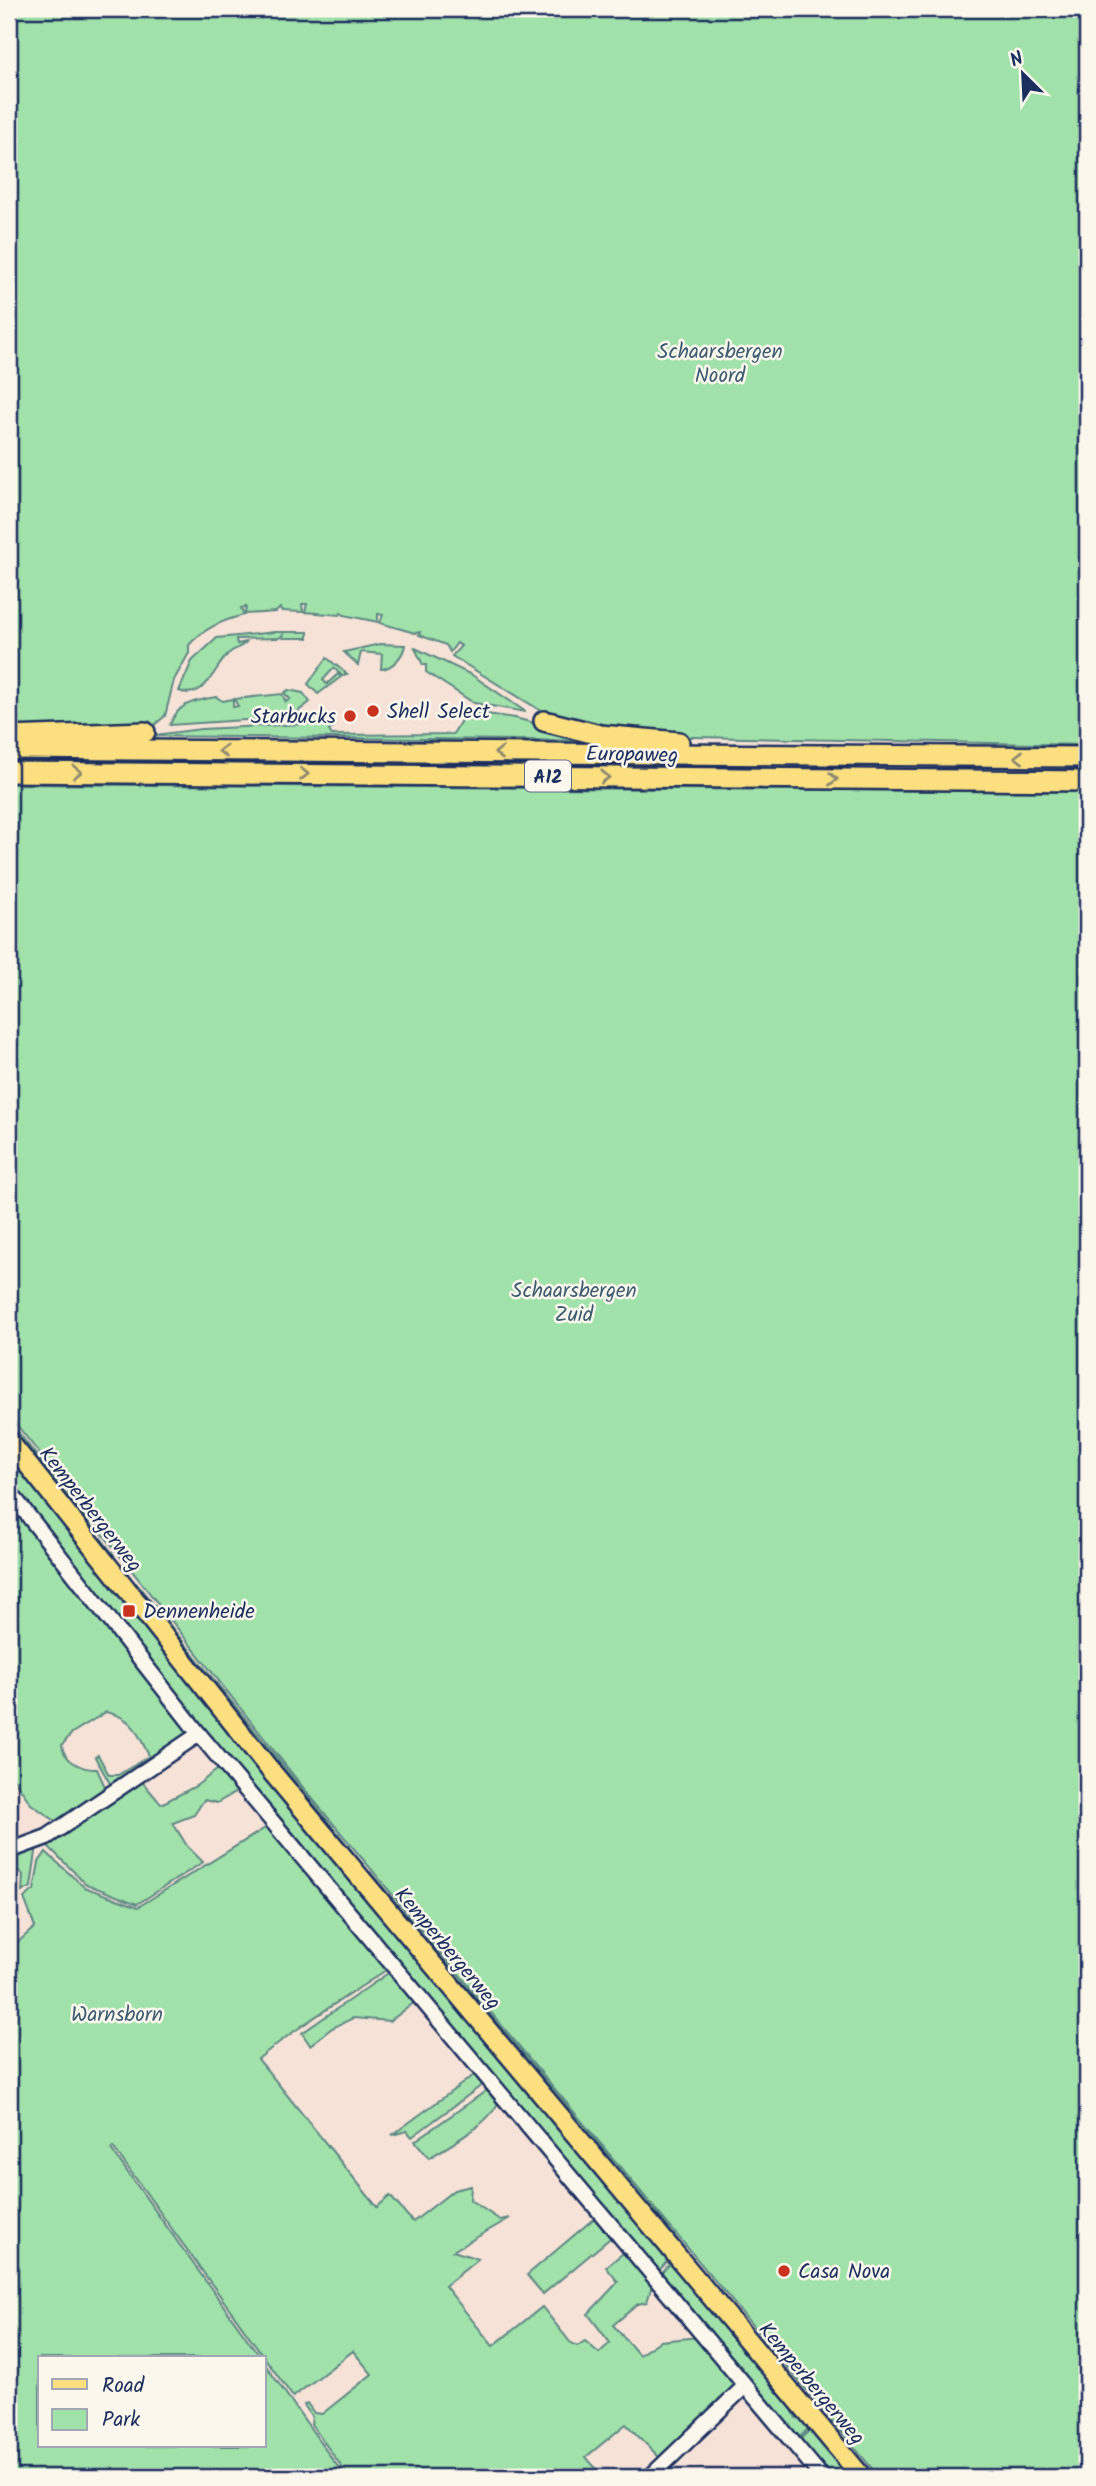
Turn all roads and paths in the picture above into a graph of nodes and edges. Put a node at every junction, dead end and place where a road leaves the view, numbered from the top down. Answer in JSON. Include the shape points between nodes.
{"nodes":[{"id":1,"x":544,"y":720,"type":"dead end"},
{"id":2,"x":145,"y":732,"type":"dead end"},
{"id":3,"x":9,"y":737,"type":"edge"},
{"id":4,"x":9,"y":749,"type":"edge"},
{"id":5,"x":911,"y":756,"type":"junction"},
{"id":6,"x":1087,"y":758,"type":"edge"},
{"id":7,"x":9,"y":772,"type":"edge"},
{"id":8,"x":1087,"y":780,"type":"edge"},
{"id":9,"x":9,"y":1441,"type":"edge"},
{"id":10,"x":9,"y":1491,"type":"edge"},
{"id":11,"x":199,"y":1734,"type":"junction"},
{"id":12,"x":9,"y":1851,"type":"edge"},
{"id":13,"x":745,"y":2386,"type":"junction"},
{"id":14,"x":650,"y":2477,"type":"edge"},
{"id":15,"x":822,"y":2477,"type":"edge"},
{"id":16,"x":862,"y":2477,"type":"edge"}],
"edges":[{"from":1,"to":5,"type":"highway","number":"A12","via":[[600,735],[655,741],[819,747]]},
{"from":2,"to":3,"type":"highway"},
{"from":5,"to":4,"type":"highway","name":"Europaweg","number":"A12","one_way":true},
{"from":6,"to":5,"type":"highway","name":"Europaweg","number":"A12","one_way":true},
{"from":7,"to":8,"type":"highway","name":"Europaweg","number":"A12","one_way":true},
{"from":9,"to":16,"type":"main road","name":"Kemperbergerweg","via":[[271,1771]]},
{"from":10,"to":11,"type":"street"},
{"from":11,"to":12,"type":"street","via":[[47,1837]]},
{"from":11,"to":13,"type":"street"},
{"from":13,"to":14,"type":"street"},
{"from":13,"to":15,"type":"street"}]}
